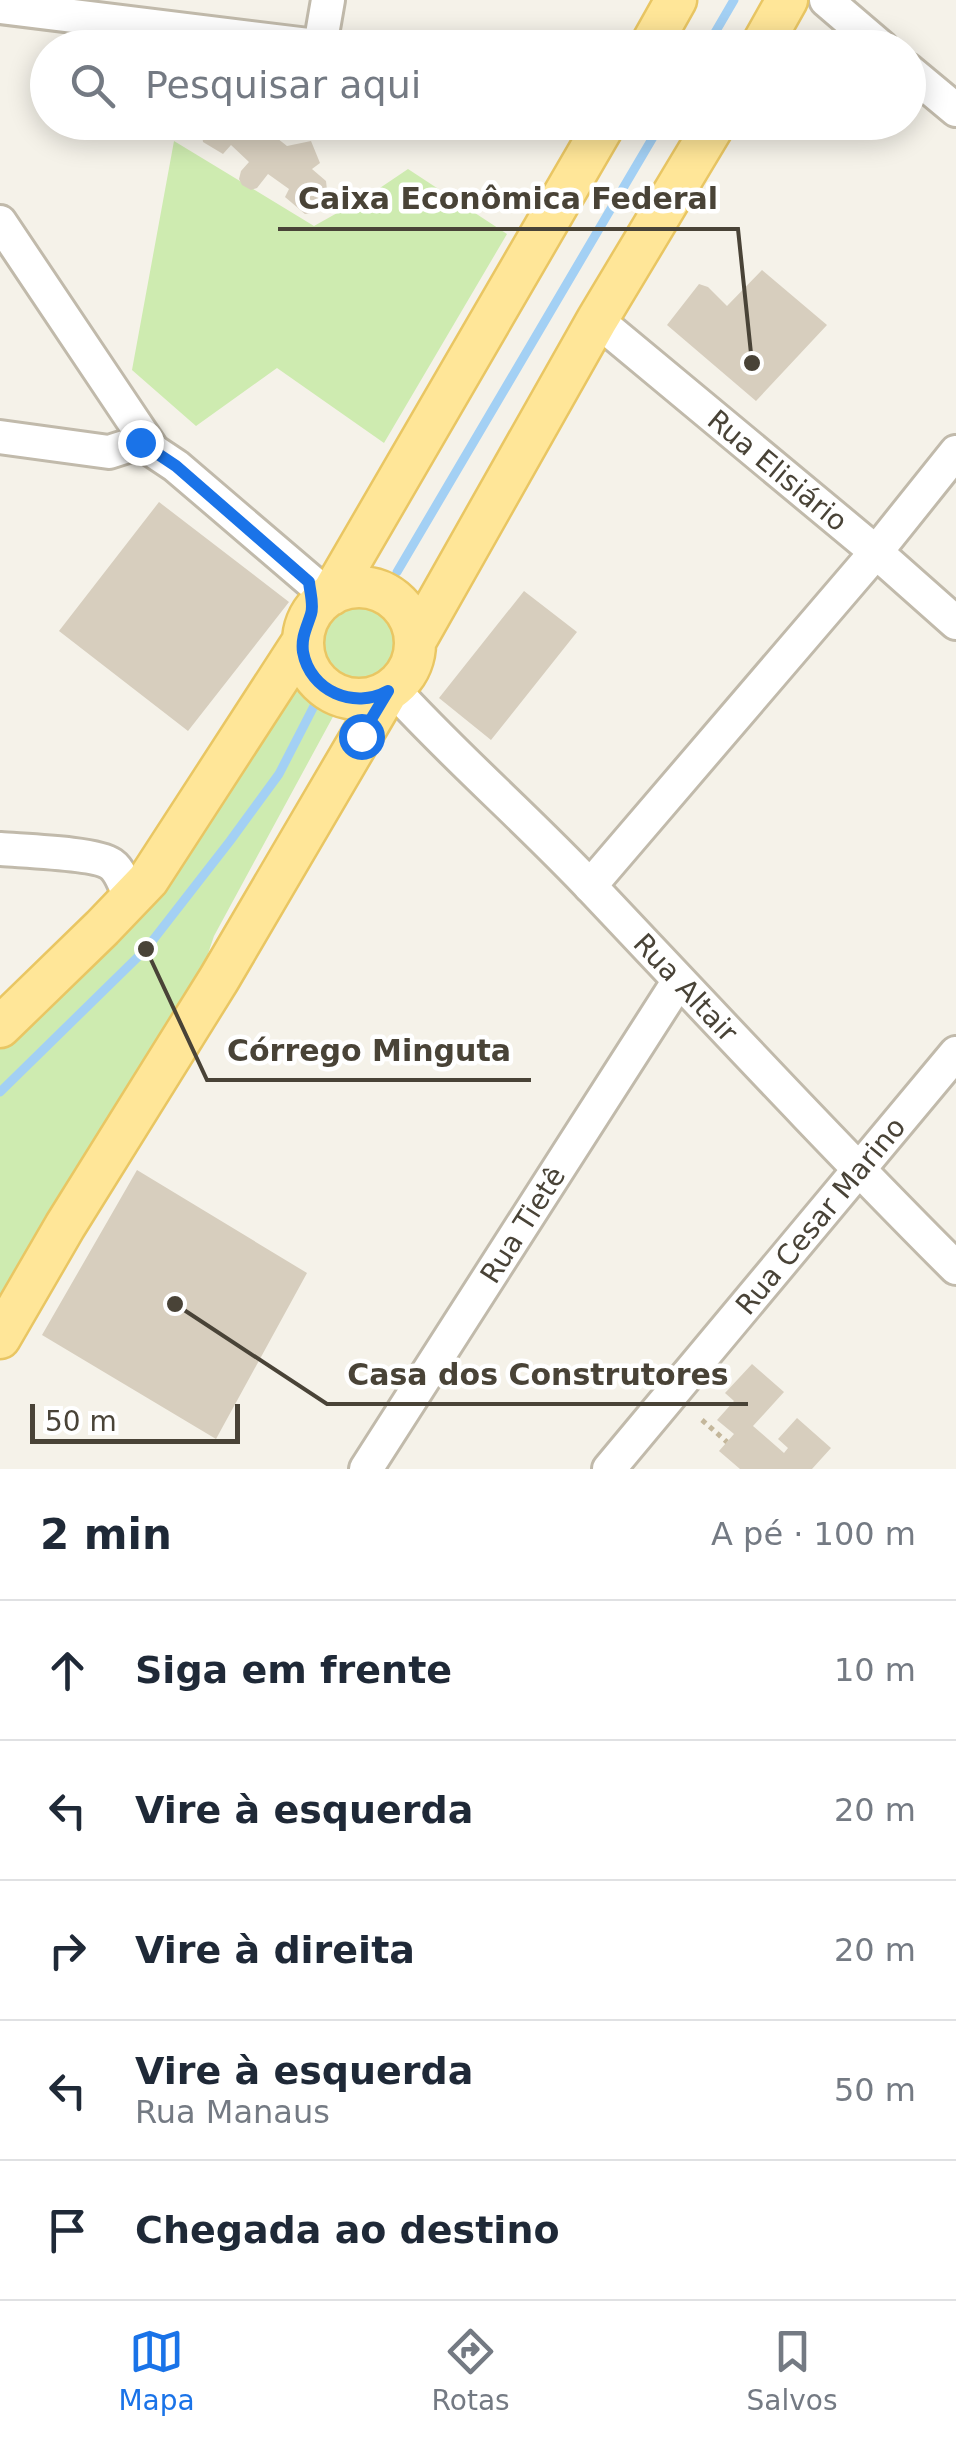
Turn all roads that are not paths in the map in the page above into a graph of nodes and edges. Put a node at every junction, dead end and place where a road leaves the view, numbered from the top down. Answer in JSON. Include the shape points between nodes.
{"nodes":[{"id":1,"x":328,"y":0,"type":"edge"},
{"id":2,"x":676,"y":0,"type":"edge"},
{"id":3,"x":787,"y":0,"type":"edge"},
{"id":4,"x":826,"y":0,"type":"edge"},
{"id":5,"x":0,"y":8,"type":"edge"},
{"id":6,"x":184,"y":30,"type":"edge"},
{"id":7,"x":327,"y":30,"type":"edge"},
{"id":8,"x":659,"y":30,"type":"edge"},
{"id":9,"x":770,"y":30,"type":"edge"},
{"id":10,"x":861,"y":30,"type":"edge"},
{"id":11,"x":926,"y":85,"type":"edge"},
{"id":12,"x":956,"y":110,"type":"edge"},
{"id":13,"x":595,"y":140,"type":"edge"},
{"id":14,"x":705,"y":140,"type":"edge"},
{"id":15,"x":0,"y":222,"type":"edge"},
{"id":16,"x":598,"y":320,"type":"junction"},
{"id":17,"x":126,"y":436,"type":"junction"},
{"id":18,"x":0,"y":437,"type":"edge"},
{"id":19,"x":956,"y":452,"type":"edge"},
{"id":20,"x":876,"y":552,"type":"junction"},
{"id":21,"x":316,"y":605,"type":"junction"},
{"id":22,"x":956,"y":623,"type":"edge"},
{"id":23,"x":403,"y":680,"type":"junction"},
{"id":24,"x":0,"y":848,"type":"edge"},
{"id":25,"x":590,"y":886,"type":"junction"},
{"id":26,"x":130,"y":899,"type":"junction"},
{"id":27,"x":678,"y":982,"type":"junction"},
{"id":28,"x":0,"y":1028,"type":"edge"},
{"id":29,"x":956,"y":1053,"type":"edge"},
{"id":30,"x":859,"y":1171,"type":"junction"},
{"id":31,"x":956,"y":1268,"type":"edge"},
{"id":32,"x":0,"y":1338,"type":"edge"},
{"id":33,"x":366,"y":1469,"type":"edge"},
{"id":34,"x":609,"y":1469,"type":"edge"}],
"edges":[{"from":1,"to":7,"type":"street"},
{"from":2,"to":8,"type":"main road"},
{"from":3,"to":9,"type":"main road"},
{"from":4,"to":10,"type":"street"},
{"from":5,"to":6,"type":"street"},
{"from":11,"to":12,"type":"street"},
{"from":13,"to":21,"type":"main road"},
{"from":14,"to":16,"type":"main road"},
{"from":15,"to":17,"type":"street"},
{"from":16,"to":20,"type":"street","name":"Rua Elisiário"},
{"from":16,"to":23,"type":"main road"},
{"from":17,"to":18,"type":"street"},
{"from":17,"to":21,"type":"street","via":[[176,466]]},
{"from":19,"to":20,"type":"street"},
{"from":20,"to":22,"type":"street","name":"Rua Elisiário"},
{"from":20,"to":25,"type":"street"},
{"from":21,"to":23,"type":"main road","via":[[339,590],[384,592],[414,625]]},
{"from":21,"to":23,"type":"main road","via":[[307,666],[325,688],[367,699]]},
{"from":21,"to":26,"type":"main road","via":[[148,880]]},
{"from":23,"to":25,"type":"street","name":"Rua Altair"},
{"from":23,"to":32,"type":"main road"},
{"from":24,"to":26,"type":"street","via":[[111,864]]},
{"from":25,"to":27,"type":"street","name":"Rua Altair"},
{"from":26,"to":28,"type":"main road"},
{"from":27,"to":30,"type":"street","name":"Rua Altair"},
{"from":27,"to":33,"type":"street","name":"Rua Tietê"},
{"from":29,"to":30,"type":"street","name":"Rua Cesar Marino"},
{"from":30,"to":31,"type":"street","name":"Rua Altair"},
{"from":30,"to":34,"type":"street","name":"Rua Cesar Marino"}]}
